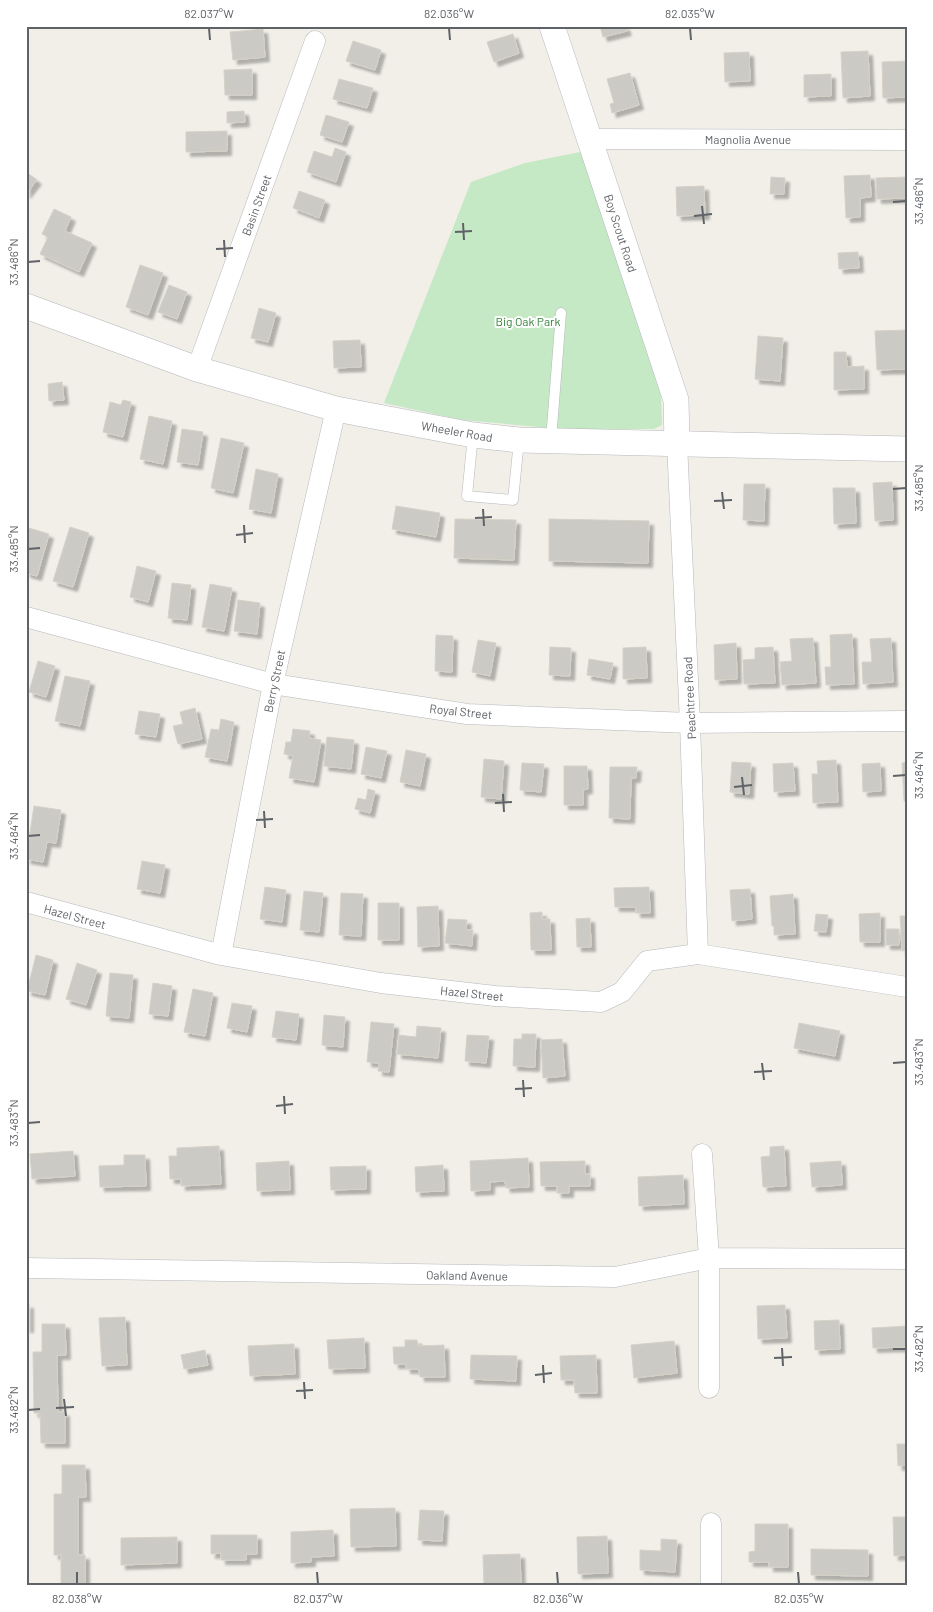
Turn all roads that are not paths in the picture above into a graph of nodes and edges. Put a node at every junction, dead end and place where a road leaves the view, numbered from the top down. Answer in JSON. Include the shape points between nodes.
{"nodes":[{"id":1,"x":552,"y":26,"type":"edge"},
{"id":2,"x":314,"y":41,"type":"dead end"},
{"id":3,"x":590,"y":139,"type":"junction"},
{"id":4,"x":907,"y":140,"type":"edge"},
{"id":5,"x":26,"y":306,"type":"edge"},
{"id":6,"x":561,"y":313,"type":"dead end"},
{"id":7,"x":197,"y":369,"type":"junction"},
{"id":8,"x":336,"y":409,"type":"junction"},
{"id":9,"x":473,"y":435,"type":"junction"},
{"id":10,"x":519,"y":440,"type":"junction"},
{"id":11,"x":551,"y":441,"type":"junction"},
{"id":12,"x":677,"y":443,"type":"junction"},
{"id":13,"x":907,"y":449,"type":"edge"},
{"id":14,"x":26,"y":617,"type":"edge"},
{"id":15,"x":273,"y":684,"type":"junction"},
{"id":16,"x":907,"y":721,"type":"edge"},
{"id":17,"x":690,"y":723,"type":"junction"},
{"id":18,"x":26,"y":902,"type":"edge"},
{"id":19,"x":698,"y":954,"type":"junction"},
{"id":20,"x":221,"y":955,"type":"junction"},
{"id":21,"x":907,"y":987,"type":"edge"},
{"id":22,"x":702,"y":1154,"type":"dead end"},
{"id":23,"x":709,"y":1258,"type":"junction"},
{"id":24,"x":907,"y":1259,"type":"edge"},
{"id":25,"x":26,"y":1268,"type":"edge"},
{"id":26,"x":709,"y":1388,"type":"dead end"},
{"id":27,"x":711,"y":1523,"type":"dead end"},
{"id":28,"x":711,"y":1586,"type":"edge"}],
"edges":[{"from":1,"to":3,"type":"street","name":"Boy Scout Road"},
{"from":2,"to":7,"type":"street","name":"Basin Street"},
{"from":3,"to":4,"type":"street","name":"Magnolia Avenue"},
{"from":3,"to":12,"type":"street","name":"Boy Scout Road","via":[[676,400]]},
{"from":5,"to":7,"type":"street","name":"Wheeler Road"},
{"from":6,"to":11,"type":"lane"},
{"from":7,"to":8,"type":"street","name":"Wheeler Road"},
{"from":8,"to":9,"type":"street","name":"Wheeler Road"},
{"from":8,"to":15,"type":"street","name":"Berry Street"},
{"from":9,"to":10,"type":"street","name":"Wheeler Road"},
{"from":9,"to":10,"type":"lane","via":[[467,496],[513,500]]},
{"from":10,"to":11,"type":"street","name":"Wheeler Road"},
{"from":11,"to":12,"type":"street","name":"Wheeler Road"},
{"from":12,"to":13,"type":"street","name":"Wheeler Road"},
{"from":12,"to":17,"type":"street","name":"Peachtree Road"},
{"from":14,"to":15,"type":"street","name":"Royal Street"},
{"from":15,"to":17,"type":"street","name":"Royal Street","via":[[467,714]]},
{"from":15,"to":20,"type":"street","name":"Berry Street"},
{"from":16,"to":17,"type":"street","name":"Royal Street"},
{"from":17,"to":19,"type":"street","name":"Peachtree Road"},
{"from":18,"to":20,"type":"street","name":"Hazel Street"},
{"from":19,"to":20,"type":"street","name":"Hazel Street","via":[[647,961],[622,992],[601,1002],[495,996],[381,983]]},
{"from":19,"to":21,"type":"street","name":"Hazel Street"},
{"from":22,"to":23,"type":"street"},
{"from":23,"to":24,"type":"street","name":"Oakland Avenue"},
{"from":23,"to":25,"type":"street","name":"Oakland Avenue","via":[[615,1277]]},
{"from":23,"to":26,"type":"street"},
{"from":27,"to":28,"type":"street"}]}
